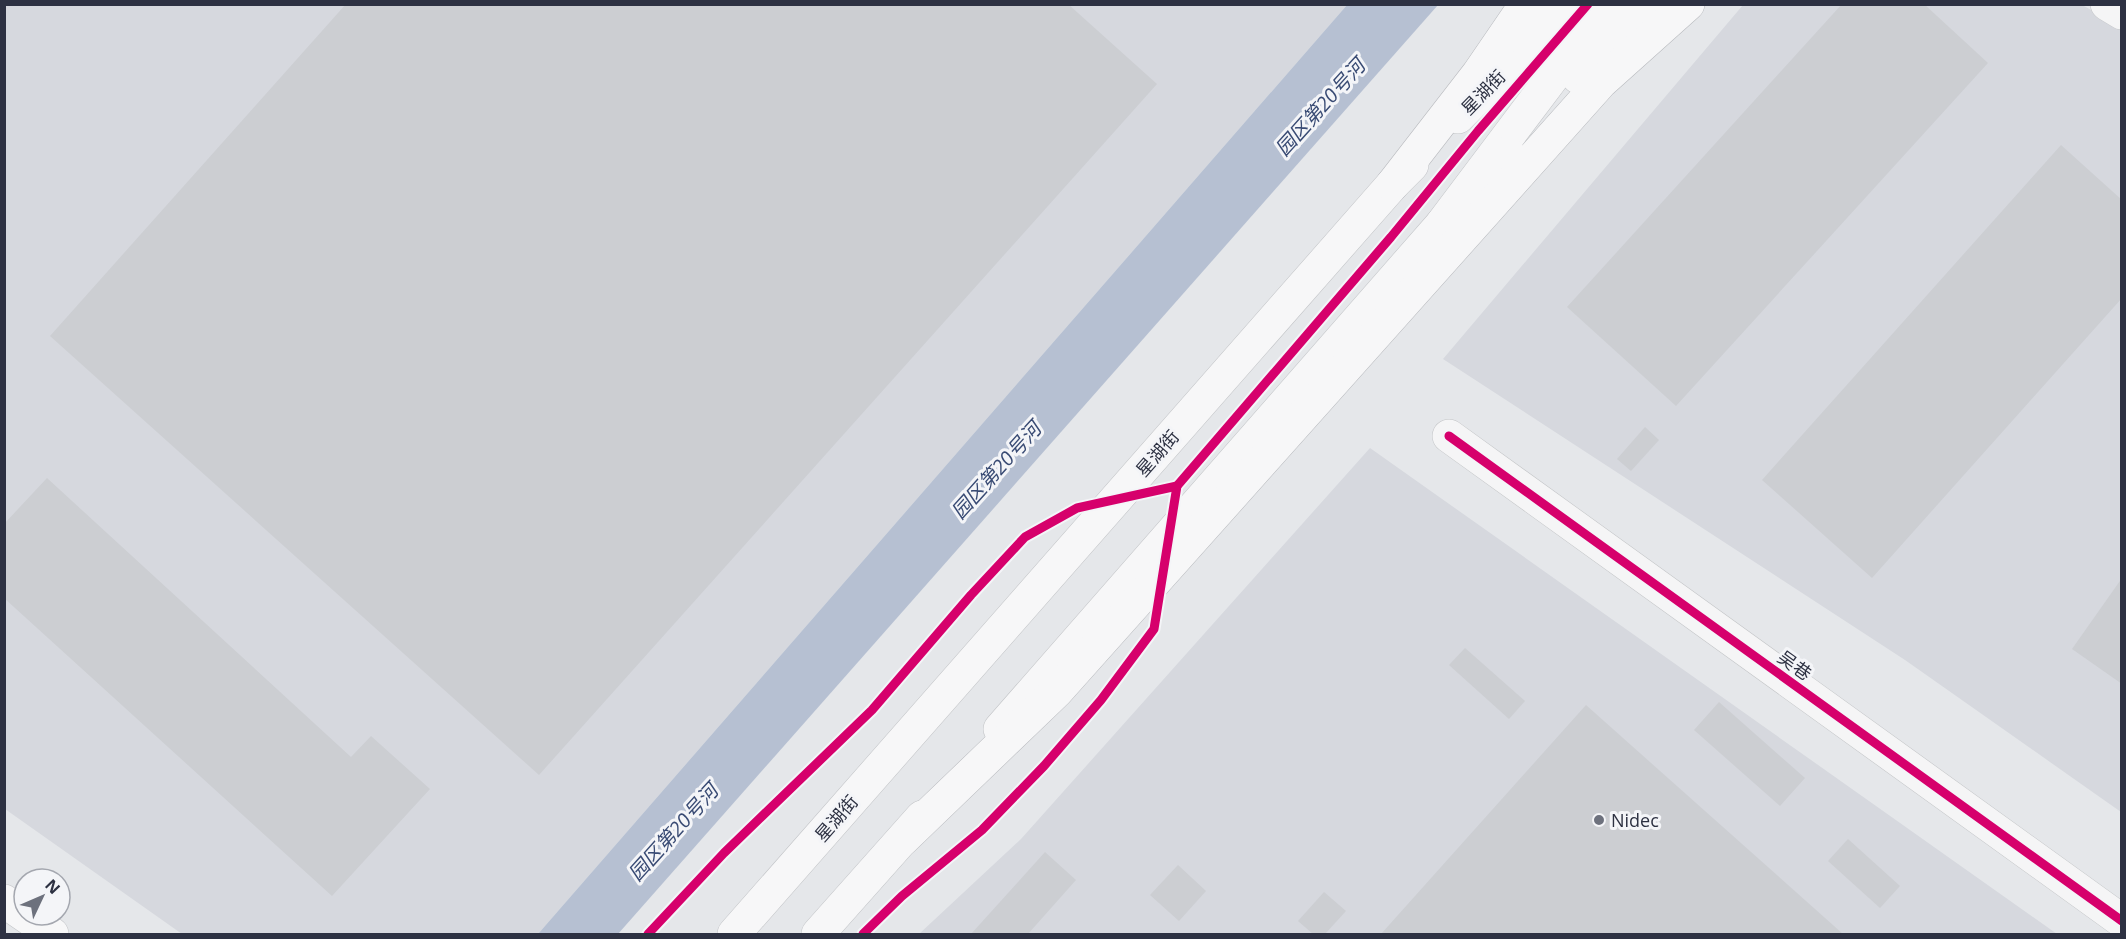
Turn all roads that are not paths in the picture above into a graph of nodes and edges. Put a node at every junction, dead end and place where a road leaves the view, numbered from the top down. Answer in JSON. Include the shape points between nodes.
{"nodes":[{"id":1,"x":1526,"y":4,"type":"edge"},
{"id":2,"x":1563,"y":4,"type":"edge"},
{"id":3,"x":1617,"y":4,"type":"edge"},
{"id":4,"x":1645,"y":4,"type":"edge"},
{"id":5,"x":1688,"y":4,"type":"edge"},
{"id":6,"x":2106,"y":4,"type":"edge"},
{"id":7,"x":2121,"y":13,"type":"edge"},
{"id":8,"x":1392,"y":185,"type":"junction"},
{"id":9,"x":1442,"y":224,"type":"junction"},
{"id":10,"x":1449,"y":436,"type":"dead end"},
{"id":11,"x":903,"y":839,"type":"junction"},
{"id":12,"x":4,"y":901,"type":"edge"},
{"id":13,"x":2121,"y":921,"type":"edge"},
{"id":14,"x":51,"y":934,"type":"edge"},
{"id":15,"x":734,"y":934,"type":"edge"},
{"id":16,"x":818,"y":934,"type":"edge"}],
"edges":[{"from":1,"to":8,"type":"main road","via":[[1478,74]]},
{"from":2,"to":8,"type":"main road","name":"星湖街","via":[[1525,50]]},
{"from":3,"to":9,"type":"main road","via":[[1556,74]]},
{"from":4,"to":9,"type":"main road"},
{"from":5,"to":11,"type":"main road","via":[[1601,82],[1057,692]]},
{"from":6,"to":7,"type":"street"},
{"from":8,"to":15,"type":"main road","name":"星湖街"},
{"from":9,"to":11,"type":"main road"},
{"from":10,"to":13,"type":"street","name":"吴巷"},
{"from":11,"to":16,"type":"main road"},
{"from":12,"to":14,"type":"main road"}]}
